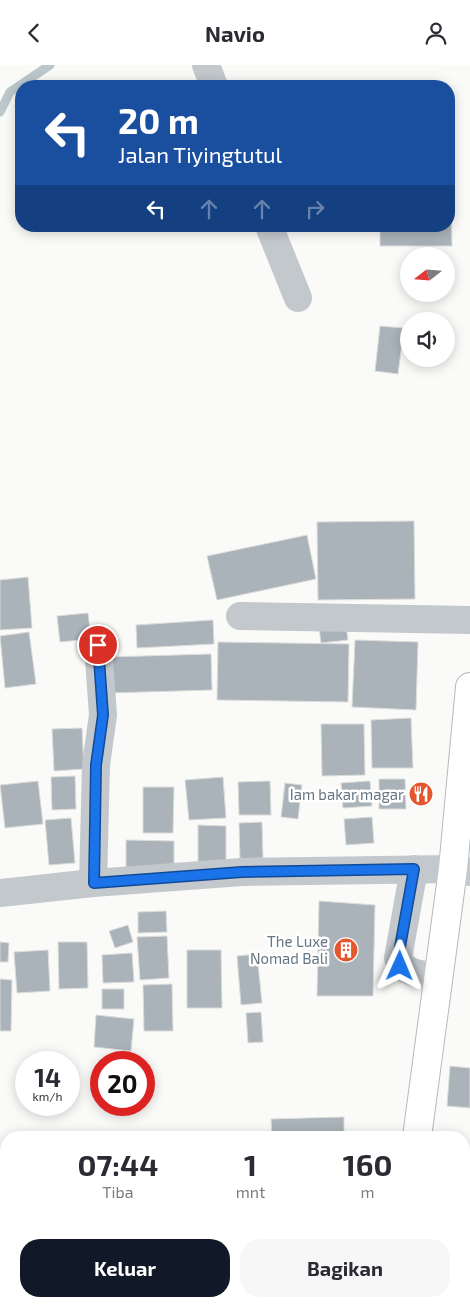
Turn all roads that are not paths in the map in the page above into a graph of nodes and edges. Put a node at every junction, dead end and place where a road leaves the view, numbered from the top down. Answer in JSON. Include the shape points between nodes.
{"nodes":[{"id":1,"x":206,"y":65,"type":"edge"},
{"id":2,"x":212,"y":80,"type":"edge"},
{"id":3,"x":271,"y":232,"type":"edge"},
{"id":4,"x":298,"y":298,"type":"dead end"},
{"id":5,"x":240,"y":616,"type":"dead end"},
{"id":6,"x":470,"y":620,"type":"edge"},
{"id":7,"x":98,"y":645,"type":"dead end"},
{"id":8,"x":470,"y":687,"type":"edge"},
{"id":9,"x":414,"y":869,"type":"junction"},
{"id":10,"x":462,"y":870,"type":"edge"},
{"id":11,"x":94,"y":883,"type":"junction"},
{"id":12,"x":0,"y":893,"type":"edge"},
{"id":13,"x":437,"y":977,"type":"junction"},
{"id":14,"x":418,"y":1131,"type":"edge"}],
"edges":[{"from":1,"to":2,"type":"street"},
{"from":3,"to":4,"type":"street"},
{"from":5,"to":6,"type":"street"},
{"from":7,"to":11,"type":"street","via":[[103,715],[96,765]]},
{"from":8,"to":10,"type":"main road"},
{"from":9,"to":10,"type":"street"},
{"from":9,"to":11,"type":"street","via":[[242,872]]},
{"from":9,"to":13,"type":"street","via":[[398,958],[400,966],[406,970]]},
{"from":10,"to":13,"type":"main road"},
{"from":11,"to":12,"type":"street"},
{"from":13,"to":14,"type":"main road"}]}
